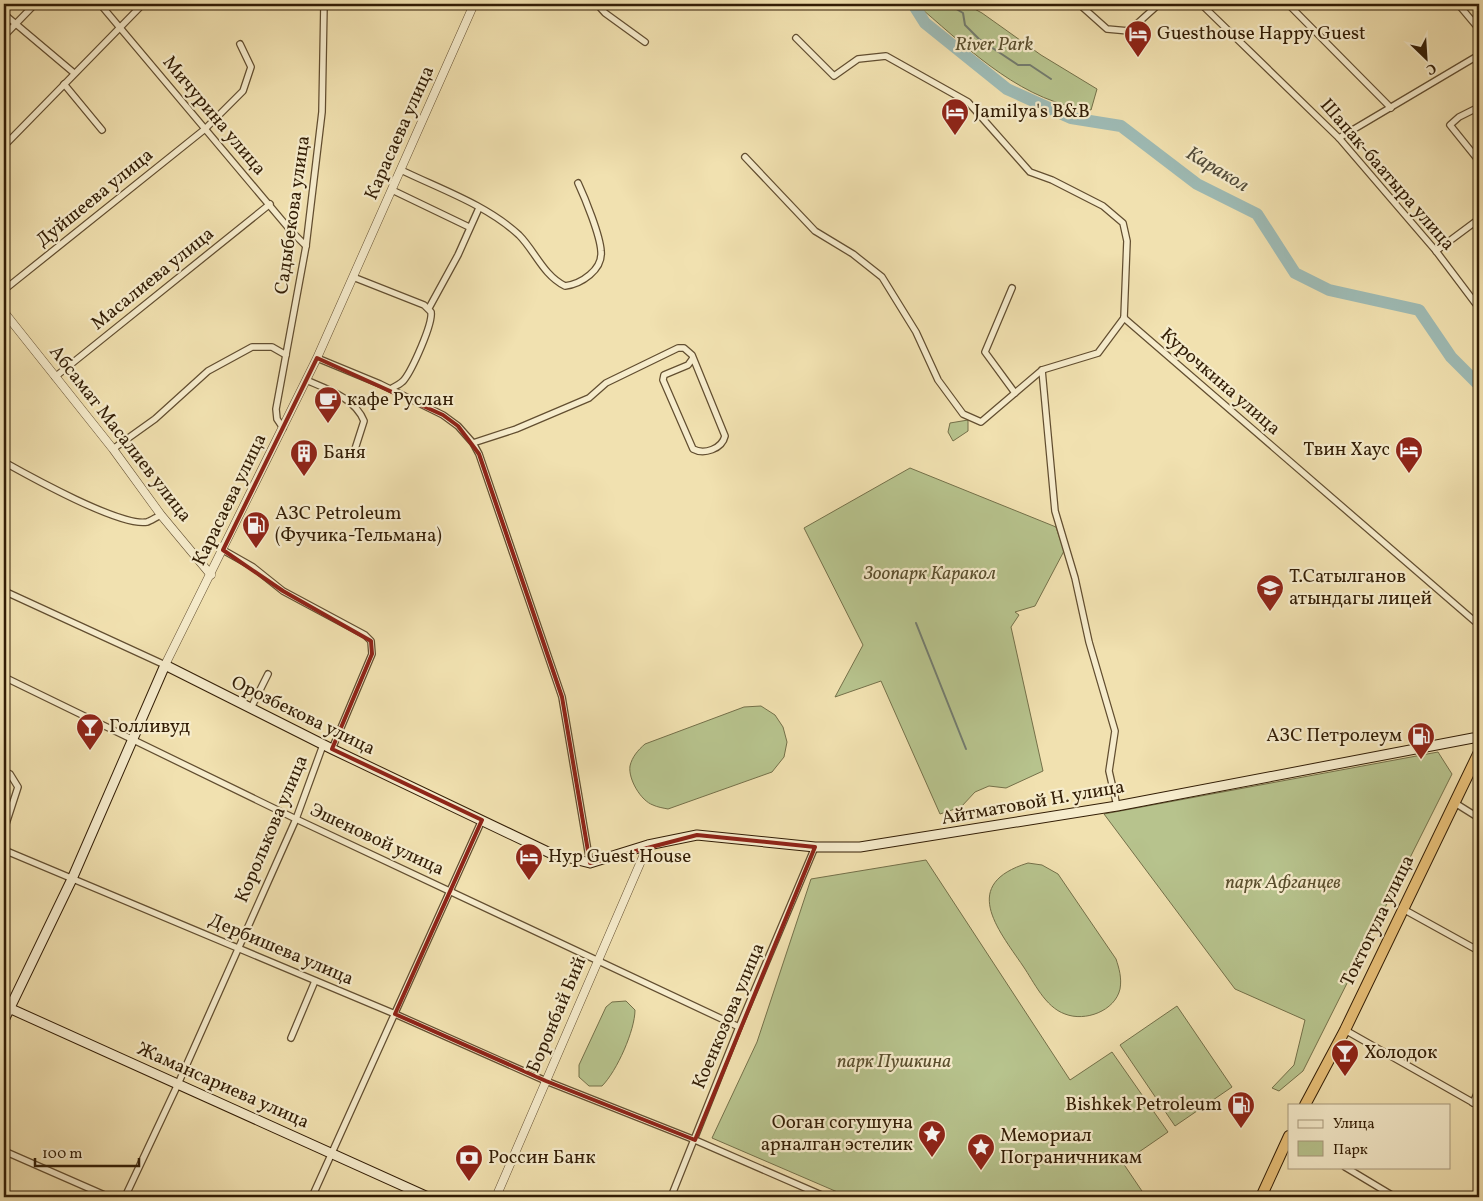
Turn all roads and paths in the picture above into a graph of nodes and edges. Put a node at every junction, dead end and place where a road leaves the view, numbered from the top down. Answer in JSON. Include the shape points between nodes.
{"nodes":[{"id":1,"x":35,"y":4,"type":"edge"},
{"id":2,"x":100,"y":4,"type":"edge"},
{"id":3,"x":143,"y":4,"type":"edge"},
{"id":4,"x":324,"y":4,"type":"edge"},
{"id":5,"x":474,"y":4,"type":"edge"},
{"id":6,"x":597,"y":4,"type":"edge"},
{"id":7,"x":1079,"y":4,"type":"edge"},
{"id":8,"x":1159,"y":4,"type":"edge"},
{"id":9,"x":1201,"y":4,"type":"edge"},
{"id":10,"x":1288,"y":4,"type":"edge"},
{"id":11,"x":1458,"y":4,"type":"edge"},
{"id":12,"x":4,"y":14,"type":"edge"},
{"id":13,"x":16,"y":23,"type":"junction"},
{"id":14,"x":120,"y":28,"type":"junction"},
{"id":15,"x":1479,"y":29,"type":"edge"},
{"id":16,"x":4,"y":36,"type":"edge"},
{"id":17,"x":796,"y":38,"type":"dead end"},
{"id":18,"x":644,"y":42,"type":"dead end"},
{"id":19,"x":240,"y":44,"type":"dead end"},
{"id":20,"x":1479,"y":55,"type":"edge"},
{"id":21,"x":74,"y":74,"type":"junction"},
{"id":22,"x":64,"y":84,"type":"junction"},
{"id":23,"x":1479,"y":107,"type":"edge"},
{"id":24,"x":1391,"y":108,"type":"junction"},
{"id":25,"x":205,"y":129,"type":"junction"},
{"id":26,"x":102,"y":130,"type":"dead end"},
{"id":27,"x":1340,"y":138,"type":"junction"},
{"id":28,"x":4,"y":146,"type":"edge"},
{"id":29,"x":745,"y":157,"type":"dead end"},
{"id":30,"x":1479,"y":161,"type":"edge"},
{"id":31,"x":401,"y":170,"type":"junction"},
{"id":32,"x":578,"y":183,"type":"dead end"},
{"id":33,"x":392,"y":190,"type":"junction"},
{"id":34,"x":270,"y":204,"type":"junction"},
{"id":35,"x":478,"y":208,"type":"junction"},
{"id":36,"x":1479,"y":219,"type":"edge"},
{"id":37,"x":469,"y":227,"type":"junction"},
{"id":38,"x":306,"y":246,"type":"junction"},
{"id":39,"x":1436,"y":251,"type":"junction"},
{"id":40,"x":353,"y":277,"type":"junction"},
{"id":41,"x":1012,"y":288,"type":"dead end"},
{"id":42,"x":4,"y":290,"type":"edge"},
{"id":43,"x":429,"y":308,"type":"junction"},
{"id":44,"x":1479,"y":308,"type":"edge"},
{"id":45,"x":4,"y":312,"type":"edge"},
{"id":46,"x":1124,"y":318,"type":"junction"},
{"id":47,"x":286,"y":355,"type":"junction"},
{"id":48,"x":317,"y":358,"type":"junction"},
{"id":49,"x":693,"y":358,"type":"junction"},
{"id":50,"x":1042,"y":370,"type":"junction"},
{"id":51,"x":55,"y":377,"type":"junction"},
{"id":52,"x":306,"y":380,"type":"junction"},
{"id":53,"x":391,"y":389,"type":"junction"},
{"id":54,"x":1015,"y":393,"type":"junction"},
{"id":55,"x":283,"y":428,"type":"junction"},
{"id":56,"x":473,"y":443,"type":"junction"},
{"id":57,"x":113,"y":449,"type":"junction"},
{"id":58,"x":355,"y":449,"type":"dead end"},
{"id":59,"x":4,"y":462,"type":"edge"},
{"id":60,"x":161,"y":514,"type":"junction"},
{"id":61,"x":223,"y":550,"type":"junction"},
{"id":62,"x":211,"y":575,"type":"junction"},
{"id":63,"x":4,"y":591,"type":"edge"},
{"id":64,"x":1479,"y":625,"type":"edge"},
{"id":65,"x":165,"y":666,"type":"junction"},
{"id":66,"x":268,"y":674,"type":"dead end"},
{"id":67,"x":4,"y":677,"type":"edge"},
{"id":68,"x":250,"y":708,"type":"junction"},
{"id":69,"x":1479,"y":739,"type":"edge"},
{"id":70,"x":131,"y":740,"type":"junction"},
{"id":71,"x":328,"y":747,"type":"junction"},
{"id":72,"x":1479,"y":752,"type":"edge"},
{"id":73,"x":4,"y":771,"type":"edge"},
{"id":74,"x":1455,"y":803,"type":"junction"},
{"id":75,"x":1117,"y":806,"type":"junction"},
{"id":76,"x":296,"y":818,"type":"junction"},
{"id":77,"x":1479,"y":818,"type":"edge"},
{"id":78,"x":482,"y":820,"type":"junction"},
{"id":79,"x":4,"y":830,"type":"edge"},
{"id":80,"x":648,"y":845,"type":"junction"},
{"id":81,"x":816,"y":847,"type":"junction"},
{"id":82,"x":4,"y":850,"type":"edge"},
{"id":83,"x":590,"y":863,"type":"junction"},
{"id":84,"x":72,"y":879,"type":"junction"},
{"id":85,"x":450,"y":891,"type":"junction"},
{"id":86,"x":1403,"y":909,"type":"junction"},
{"id":87,"x":238,"y":948,"type":"junction"},
{"id":88,"x":1479,"y":951,"type":"edge"},
{"id":89,"x":598,"y":960,"type":"junction"},
{"id":90,"x":315,"y":981,"type":"junction"},
{"id":91,"x":6,"y":1007,"type":"edge"},
{"id":92,"x":395,"y":1014,"type":"junction"},
{"id":93,"x":4,"y":1020,"type":"edge"},
{"id":94,"x":739,"y":1027,"type":"junction"},
{"id":95,"x":1345,"y":1030,"type":"junction"},
{"id":96,"x":291,"y":1038,"type":"dead end"},
{"id":97,"x":546,"y":1081,"type":"junction"},
{"id":98,"x":178,"y":1084,"type":"junction"},
{"id":99,"x":1479,"y":1089,"type":"edge"},
{"id":100,"x":1473,"y":1103,"type":"junction"},
{"id":101,"x":1307,"y":1104,"type":"edge"},
{"id":102,"x":1479,"y":1106,"type":"edge"},
{"id":103,"x":1288,"y":1138,"type":"edge"},
{"id":104,"x":695,"y":1140,"type":"junction"},
{"id":105,"x":4,"y":1151,"type":"edge"},
{"id":106,"x":332,"y":1153,"type":"junction"},
{"id":107,"x":1348,"y":1168,"type":"edge"},
{"id":108,"x":109,"y":1197,"type":"edge"},
{"id":109,"x":125,"y":1197,"type":"edge"},
{"id":110,"x":312,"y":1197,"type":"edge"},
{"id":111,"x":428,"y":1197,"type":"edge"},
{"id":112,"x":496,"y":1197,"type":"edge"},
{"id":113,"x":671,"y":1197,"type":"edge"},
{"id":114,"x":826,"y":1197,"type":"edge"},
{"id":115,"x":1261,"y":1197,"type":"edge"},
{"id":116,"x":1395,"y":1197,"type":"edge"}],
"edges":[{"from":1,"to":13,"type":"street"},
{"from":2,"to":14,"type":"street","name":"Мичурина улица"},
{"from":3,"to":14,"type":"street"},
{"from":4,"to":38,"type":"street","name":"Садыбекова улица","via":[[322,112]]},
{"from":5,"to":31,"type":"street","name":"Карасаева улица"},
{"from":6,"to":18,"type":"street"},
{"from":7,"to":8,"type":"street","via":[[1107,29],[1129,31]]},
{"from":9,"to":27,"type":"street","name":"Шапак-баатыра улица"},
{"from":10,"to":24,"type":"street"},
{"from":11,"to":15,"type":"street"},
{"from":12,"to":13,"type":"street"},
{"from":13,"to":16,"type":"street"},
{"from":13,"to":21,"type":"street"},
{"from":14,"to":21,"type":"street"},
{"from":14,"to":25,"type":"street","name":"Мичурина улица"},
{"from":17,"to":46,"type":"street","via":[[834,76],[858,59],[886,56],[968,102],[1030,172],[1103,206],[1123,223],[1128,241]]},
{"from":19,"to":25,"type":"street","name":"Дуйшеева улица","via":[[251,68],[243,91]]},
{"from":20,"to":24,"type":"street"},
{"from":21,"to":22,"type":"street"},
{"from":22,"to":26,"type":"street"},
{"from":22,"to":28,"type":"street"},
{"from":23,"to":30,"type":"street","via":[[1459,117],[1450,126]]},
{"from":24,"to":27,"type":"street"},
{"from":25,"to":34,"type":"street","name":"Мичурина улица"},
{"from":25,"to":42,"type":"street","name":"Дуйшеева улица"},
{"from":27,"to":39,"type":"street","name":"Шапак-баатыра улица"},
{"from":29,"to":54,"type":"street","via":[[815,231],[882,277],[916,332],[938,380],[963,414],[980,422]]},
{"from":31,"to":33,"type":"street","name":"Карасаева улица"},
{"from":31,"to":35,"type":"street"},
{"from":32,"to":35,"type":"street","via":[[601,250],[600,261],[576,284],[565,286],[558,282],[519,236]]},
{"from":33,"to":37,"type":"street"},
{"from":33,"to":40,"type":"street","name":"Карасаева улица"},
{"from":34,"to":38,"type":"street","name":"Мичурина улица"},
{"from":34,"to":51,"type":"street","name":"Масалиева улица"},
{"from":35,"to":37,"type":"street"},
{"from":36,"to":39,"type":"street"},
{"from":37,"to":43,"type":"street","via":[[458,255]]},
{"from":38,"to":47,"type":"street","name":"Садыбекова улица"},
{"from":39,"to":44,"type":"street","name":"Шапак-баатыра улица"},
{"from":40,"to":43,"type":"street"},
{"from":40,"to":48,"type":"street","name":"Карасаева улица"},
{"from":41,"to":54,"type":"street","via":[[985,352]]},
{"from":43,"to":53,"type":"street","via":[[430,323],[410,371]]},
{"from":45,"to":51,"type":"street","name":"Абсамат Масалиев улица"},
{"from":46,"to":50,"type":"street","via":[[1098,353]]},
{"from":46,"to":64,"type":"street","name":"Курочкина улица"},
{"from":47,"to":55,"type":"street","name":"Садыбекова улица","via":[[276,409],[277,419]]},
{"from":47,"to":57,"type":"street","via":[[272,347],[252,347],[208,371],[155,419]]},
{"from":48,"to":52,"type":"street","name":"Карасаева улица"},
{"from":48,"to":53,"type":"street"},
{"from":49,"to":49,"type":"street","via":[[688,365],[663,377],[693,449],[703,452],[720,445],[725,436]]},
{"from":49,"to":56,"type":"street","via":[[689,350],[678,348],[606,383],[589,398]]},
{"from":50,"to":54,"type":"street"},
{"from":50,"to":75,"type":"street","via":[[1055,511],[1115,731],[1109,771]]},
{"from":51,"to":57,"type":"street","name":"Абсамат Масалиев улица"},
{"from":52,"to":55,"type":"street","name":"Карасаева улица"},
{"from":52,"to":58,"type":"street","via":[[340,395],[361,414],[364,421]]},
{"from":53,"to":56,"type":"street","via":[[443,415]]},
{"from":55,"to":61,"type":"street","name":"Карасаева улица"},
{"from":56,"to":83,"type":"street","via":[[562,697]]},
{"from":57,"to":60,"type":"street","name":"Абсамат Масалиев улица"},
{"from":59,"to":60,"type":"street","via":[[79,502],[134,521],[146,522]]},
{"from":60,"to":62,"type":"street","name":"Абсамат Масалиев улица"},
{"from":61,"to":62,"type":"street","name":"Карасаева улица"},
{"from":61,"to":71,"type":"street","via":[[253,567],[282,591],[372,641],[372,654]]},
{"from":62,"to":65,"type":"street","name":"Карасаева улица"},
{"from":63,"to":65,"type":"street","name":"Орозбекова улица"},
{"from":65,"to":68,"type":"main road","name":"Орозбекова улица"},
{"from":65,"to":70,"type":"main road","name":"Карасаева улица"},
{"from":66,"to":68,"type":"street"},
{"from":67,"to":70,"type":"street","name":"Эшеновой улица"},
{"from":68,"to":71,"type":"main road","name":"Орозбекова улица"},
{"from":69,"to":75,"type":"main road","name":"Айтматовой Н. улица"},
{"from":70,"to":76,"type":"street","name":"Эшеновой улица"},
{"from":70,"to":84,"type":"main road","name":"Карасаева улица"},
{"from":71,"to":76,"type":"street","name":"Королькова улица"},
{"from":71,"to":78,"type":"main road","name":"Орозбекова улица"},
{"from":72,"to":74,"type":"highway","name":"Токтогула улица"},
{"from":73,"to":79,"type":"street","via":[[10,774],[18,787]]},
{"from":74,"to":77,"type":"street"},
{"from":74,"to":86,"type":"highway","name":"Токтогула улица"},
{"from":75,"to":81,"type":"main road","name":"Айтматовой Н. улица","via":[[860,847]]},
{"from":76,"to":85,"type":"street","name":"Эшеновой улица"},
{"from":76,"to":87,"type":"street","name":"Королькова улица"},
{"from":78,"to":83,"type":"main road","name":"Орозбекова улица","via":[[550,853]]},
{"from":78,"to":85,"type":"street"},
{"from":80,"to":81,"type":"main road","name":"Айтматовой Н. улица","via":[[697,835]]},
{"from":80,"to":83,"type":"main road","name":"Айтматовой Н. улица"},
{"from":80,"to":89,"type":"street","name":"Боронбай Бий"},
{"from":81,"to":94,"type":"street","name":"Коенкозова улица"},
{"from":82,"to":84,"type":"street","name":"Дербишева улица"},
{"from":84,"to":87,"type":"street","name":"Дербишева улица"},
{"from":84,"to":91,"type":"main road","name":"Карасаева улица"},
{"from":85,"to":89,"type":"street","name":"Эшеновой улица"},
{"from":85,"to":92,"type":"street"},
{"from":86,"to":88,"type":"street"},
{"from":86,"to":95,"type":"highway","name":"Токтогула улица"},
{"from":87,"to":90,"type":"street","name":"Дербишева улица"},
{"from":87,"to":98,"type":"street","name":"Королькова улица"},
{"from":89,"to":94,"type":"street","name":"Эшеновой улица"},
{"from":89,"to":97,"type":"street","name":"Боронбай Бий"},
{"from":90,"to":92,"type":"street","name":"Дербишева улица"},
{"from":90,"to":96,"type":"street"},
{"from":91,"to":93,"type":"main road","name":"Карасаева улица"},
{"from":91,"to":98,"type":"main road","name":"Жамансариева улица"},
{"from":92,"to":97,"type":"street","name":"Дербишева улица"},
{"from":92,"to":106,"type":"street"},
{"from":94,"to":104,"type":"street","name":"Коенкозова улица"},
{"from":95,"to":100,"type":"street"},
{"from":95,"to":101,"type":"highway","name":"Токтогула улица"},
{"from":97,"to":104,"type":"street","name":"Дербишева улица"},
{"from":97,"to":112,"type":"street","name":"Боронбай Бий"},
{"from":98,"to":106,"type":"main road","name":"Жамансариева улица"},
{"from":98,"to":109,"type":"street","name":"Королькова улица"},
{"from":99,"to":100,"type":"street"},
{"from":100,"to":102,"type":"street"},
{"from":103,"to":115,"type":"highway"},
{"from":104,"to":113,"type":"street","name":"Коенкозова улица"},
{"from":104,"to":114,"type":"street"},
{"from":105,"to":108,"type":"street"},
{"from":106,"to":110,"type":"street"},
{"from":106,"to":111,"type":"main road","name":"Жамансариева улица"},
{"from":107,"to":116,"type":"street"}]}
